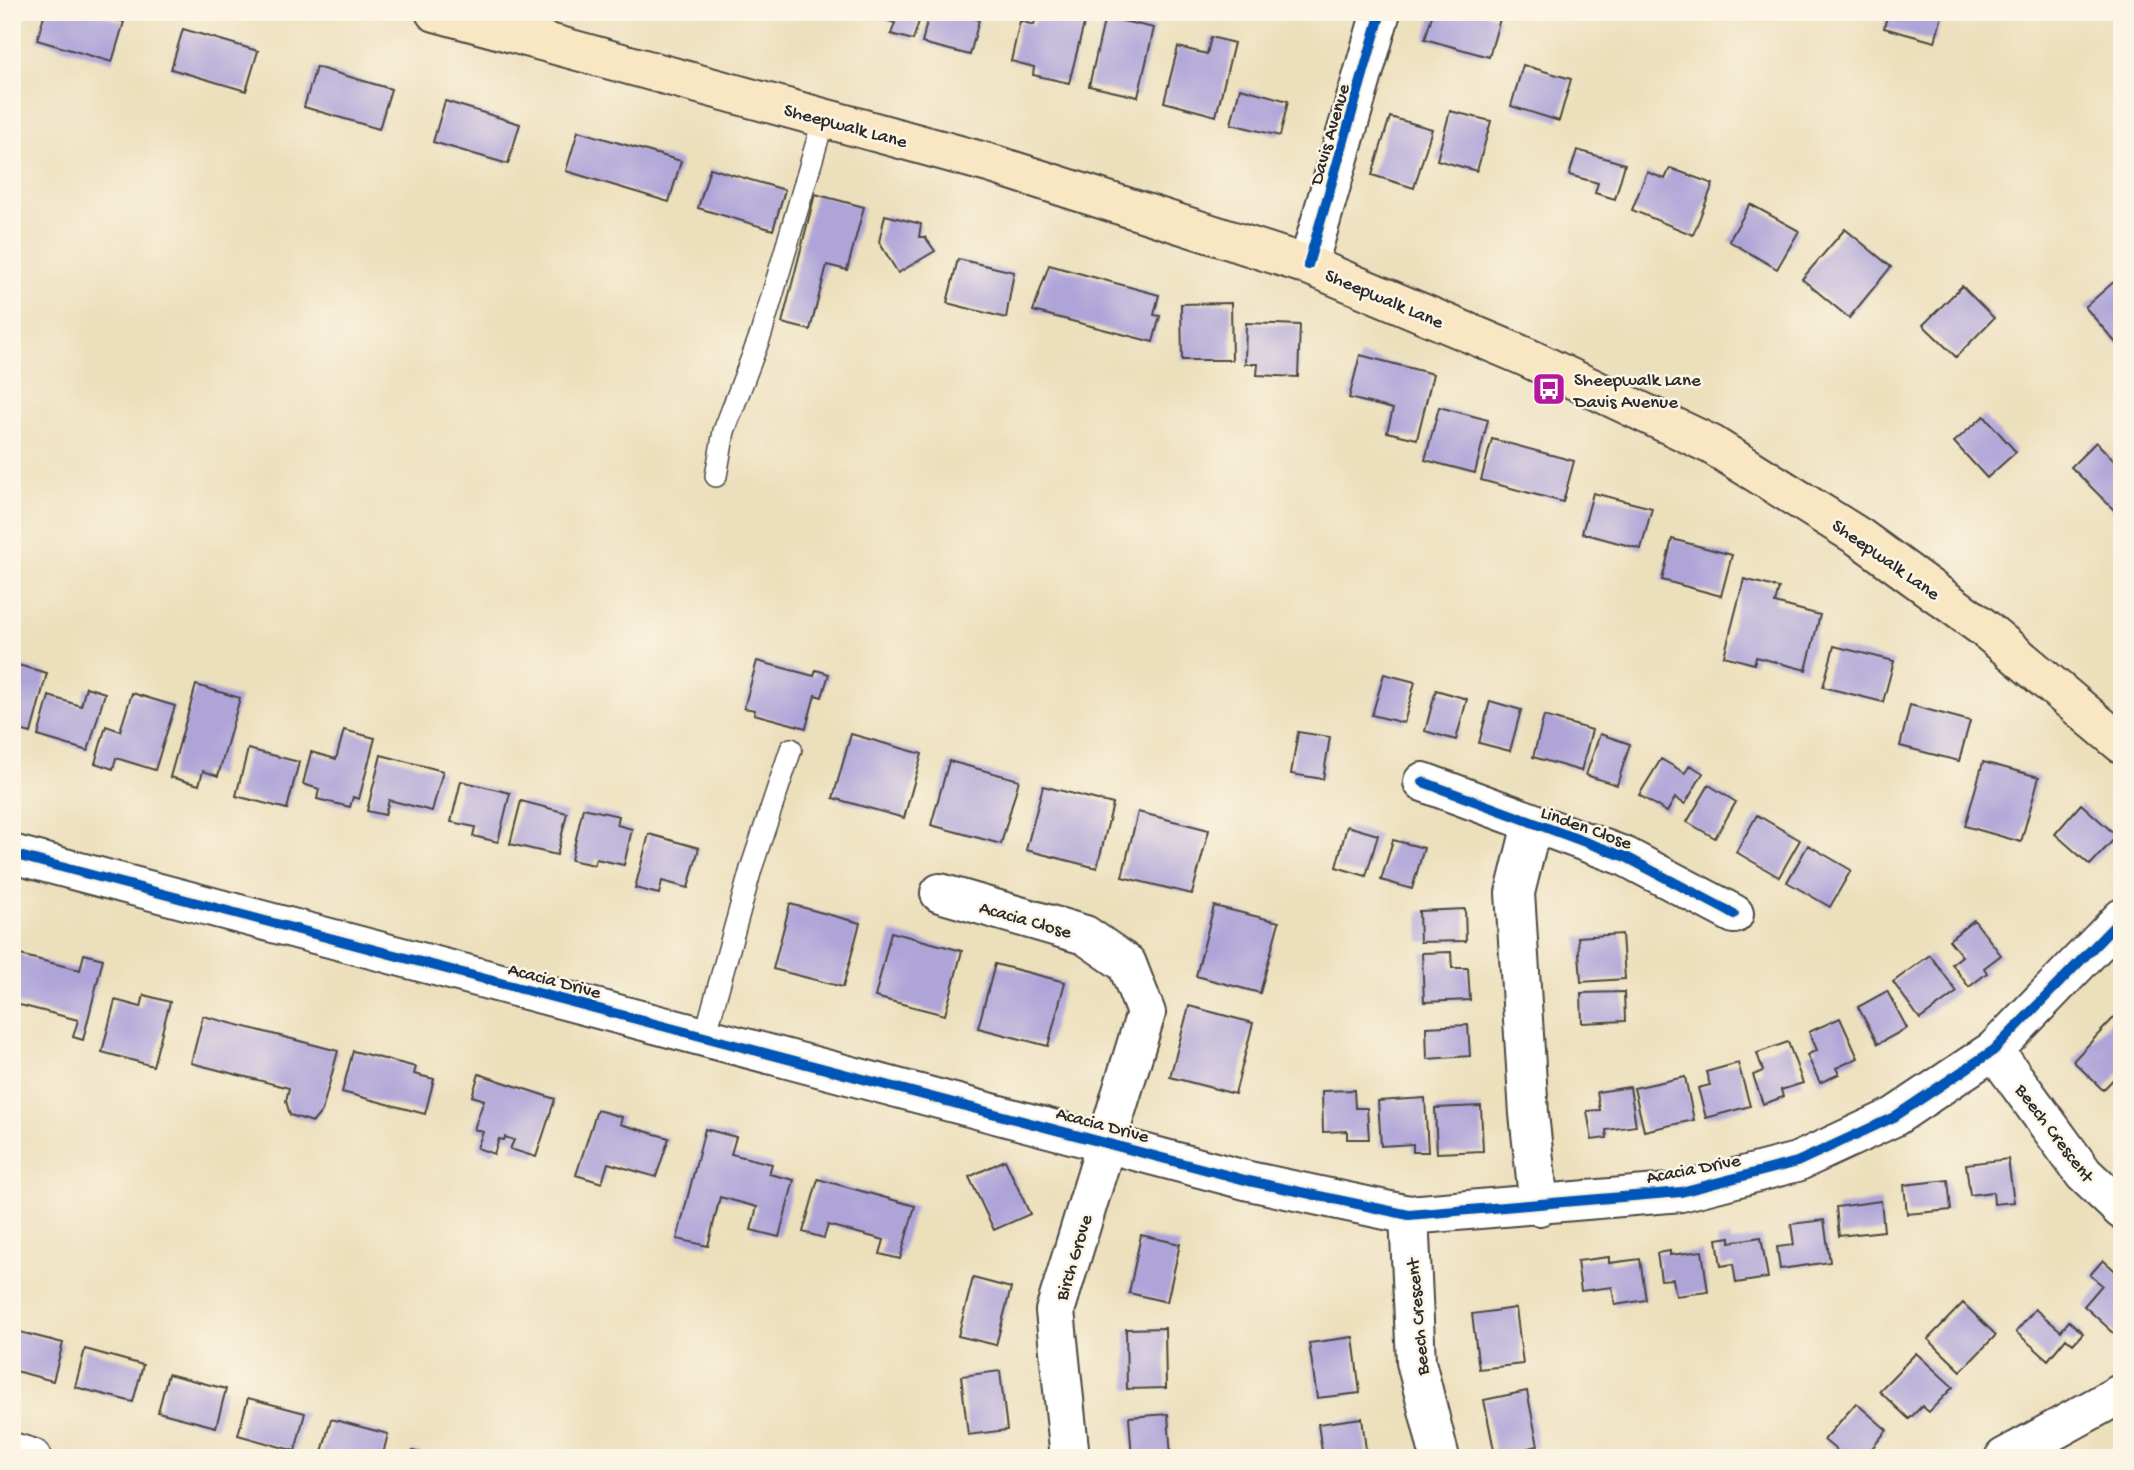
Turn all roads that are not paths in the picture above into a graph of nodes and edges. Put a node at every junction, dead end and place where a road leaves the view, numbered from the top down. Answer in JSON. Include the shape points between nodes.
{"nodes":[{"id":1,"x":435,"y":12,"type":"edge"},
{"id":2,"x":1381,"y":12,"type":"edge"},
{"id":3,"x":539,"y":26,"type":"edge"},
{"id":4,"x":824,"y":118,"type":"junction"},
{"id":5,"x":1308,"y":265,"type":"junction"},
{"id":6,"x":716,"y":476,"type":"dead end"},
{"id":7,"x":2122,"y":744,"type":"edge"},
{"id":8,"x":791,"y":749,"type":"dead end"},
{"id":9,"x":1423,"y":782,"type":"dead end"},
{"id":10,"x":1532,"y":824,"type":"junction"},
{"id":11,"x":12,"y":854,"type":"edge"},
{"id":12,"x":940,"y":892,"type":"dead end"},
{"id":13,"x":1734,"y":914,"type":"dead end"},
{"id":14,"x":2122,"y":918,"type":"edge"},
{"id":15,"x":705,"y":1036,"type":"junction"},
{"id":16,"x":1994,"y":1050,"type":"junction"},
{"id":17,"x":1108,"y":1142,"type":"junction"},
{"id":18,"x":1539,"y":1206,"type":"junction"},
{"id":19,"x":2122,"y":1210,"type":"edge"},
{"id":20,"x":1409,"y":1215,"type":"junction"},
{"id":21,"x":2122,"y":1393,"type":"edge"},
{"id":22,"x":12,"y":1452,"type":"edge"},
{"id":23,"x":32,"y":1458,"type":"edge"},
{"id":24,"x":1070,"y":1458,"type":"edge"},
{"id":25,"x":1440,"y":1458,"type":"edge"},
{"id":26,"x":2004,"y":1458,"type":"edge"}],
"edges":[{"from":1,"to":3,"type":"main road","name":"Sheepwalk Lane"},
{"from":2,"to":5,"type":"street","name":"Davis Avenue"},
{"from":3,"to":4,"type":"main road","name":"Sheepwalk Lane"},
{"from":4,"to":5,"type":"main road","name":"Sheepwalk Lane","via":[[992,164]]},
{"from":4,"to":6,"type":"lane","via":[[761,334],[724,431]]},
{"from":5,"to":7,"type":"main road","name":"Sheepwalk Lane","via":[[1526,357],[1713,444],[1859,537],[1974,620]]},
{"from":8,"to":15,"type":"lane","via":[[751,869]]},
{"from":9,"to":10,"type":"street","name":"Linden Close"},
{"from":10,"to":13,"type":"street","name":"Linden Close","via":[[1626,857]]},
{"from":10,"to":18,"type":"street","name":"Linden Close","via":[[1515,893]]},
{"from":11,"to":15,"type":"street","name":"Acacia Drive"},
{"from":12,"to":17,"type":"street","name":"Acacia Close","via":[[1084,935],[1127,964],[1146,1013]]},
{"from":14,"to":16,"type":"street","name":"Acacia Drive"},
{"from":15,"to":17,"type":"street","name":"Acacia Drive"},
{"from":16,"to":18,"type":"street","name":"Acacia Drive","via":[[1894,1117],[1797,1162],[1681,1192]]},
{"from":16,"to":19,"type":"street","name":"Beech Crescent","via":[[2084,1174]]},
{"from":17,"to":20,"type":"street","name":"Acacia Drive","via":[[1249,1181]]},
{"from":17,"to":24,"type":"street","name":"Birch Grove","via":[[1055,1311]]},
{"from":18,"to":20,"type":"street","name":"Acacia Drive"},
{"from":20,"to":25,"type":"street","name":"Beech Crescent","via":[[1416,1362]]},
{"from":21,"to":26,"type":"street"},
{"from":22,"to":23,"type":"street"}]}
